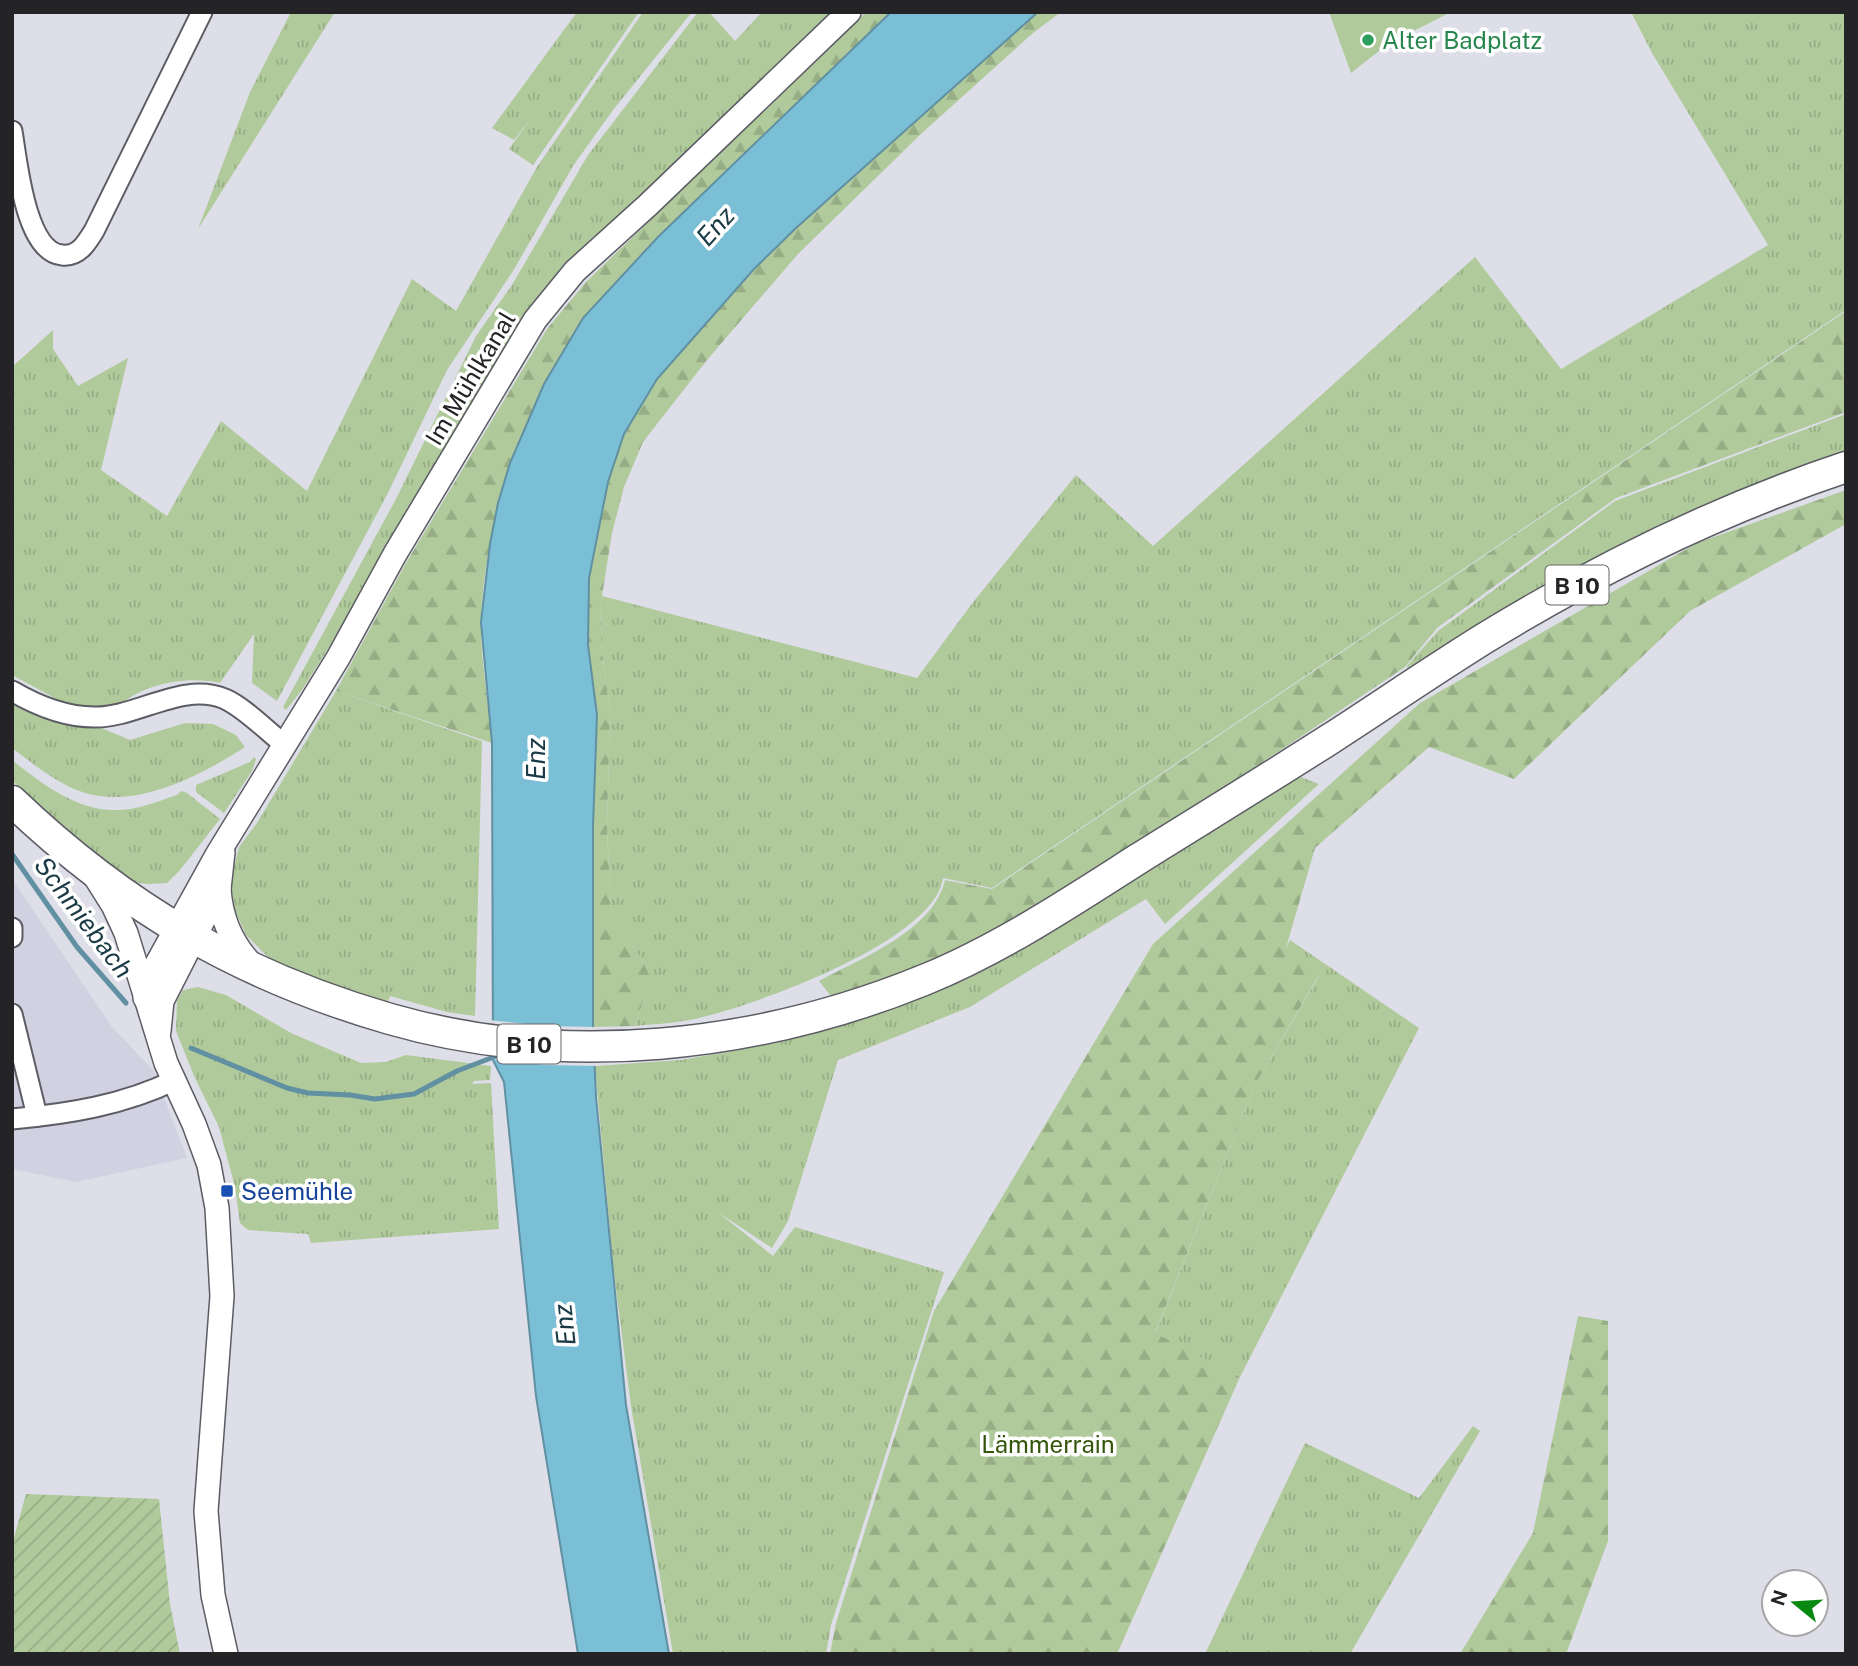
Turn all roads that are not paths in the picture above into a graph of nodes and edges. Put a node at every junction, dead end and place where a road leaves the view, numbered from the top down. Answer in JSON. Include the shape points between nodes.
{"nodes":[{"id":1,"x":202,"y":12,"type":"edge"},
{"id":2,"x":849,"y":12,"type":"edge"},
{"id":3,"x":12,"y":131,"type":"edge"},
{"id":4,"x":1846,"y":467,"type":"edge"},
{"id":5,"x":12,"y":691,"type":"edge"},
{"id":6,"x":285,"y":745,"type":"junction"},
{"id":7,"x":12,"y":801,"type":"edge"},
{"id":8,"x":225,"y":842,"type":"junction"},
{"id":9,"x":90,"y":869,"type":"junction"},
{"id":10,"x":219,"y":889,"type":"junction"},
{"id":11,"x":12,"y":928,"type":"edge"},
{"id":12,"x":185,"y":934,"type":"junction"},
{"id":13,"x":12,"y":937,"type":"edge"},
{"id":14,"x":259,"y":972,"type":"junction"},
{"id":15,"x":145,"y":998,"type":"junction"},
{"id":16,"x":12,"y":1014,"type":"edge"},
{"id":17,"x":158,"y":1040,"type":"junction"},
{"id":18,"x":170,"y":1072,"type":"junction"},
{"id":19,"x":37,"y":1116,"type":"junction"},
{"id":20,"x":12,"y":1119,"type":"edge"},
{"id":21,"x":226,"y":1654,"type":"edge"}],
"edges":[{"from":1,"to":3,"type":"street","via":[[94,231],[78,251],[52,253],[36,236]]},
{"from":2,"to":6,"type":"street","name":"Im Mühlkanal","via":[[575,271],[535,320]]},
{"from":4,"to":14,"type":"main road","number":"B 10","via":[[1750,501],[1622,559],[1482,640],[1022,931],[960,964],[883,995],[746,1032],[615,1046],[530,1044],[382,1017]]},
{"from":5,"to":6,"type":"street","via":[[62,712],[96,717],[185,695],[225,699]]},
{"from":6,"to":8,"type":"street","name":"Im Mühlkanal"},
{"from":7,"to":9,"type":"main road","number":"B 10"},
{"from":8,"to":10,"type":"street","name":"Im Mühlkanal"},
{"from":8,"to":12,"type":"street","name":"Im Mühlkanal"},
{"from":9,"to":12,"type":"main road","number":"B 10"},
{"from":9,"to":15,"type":"street","via":[[122,923]]},
{"from":10,"to":12,"type":"street","name":"Im Mühlkanal"},
{"from":10,"to":14,"type":"street","via":[[231,935]]},
{"from":11,"to":13,"type":"street"},
{"from":12,"to":14,"type":"main road","number":"B 10"},
{"from":12,"to":15,"type":"street","via":[[149,980]]},
{"from":12,"to":17,"type":"street","via":[[162,1001]]},
{"from":15,"to":17,"type":"street"},
{"from":16,"to":19,"type":"street"},
{"from":17,"to":18,"type":"street"},
{"from":18,"to":19,"type":"street","via":[[124,1101]]},
{"from":18,"to":21,"type":"street","via":[[209,1166],[217,1208],[222,1297],[206,1511],[213,1595]]},
{"from":19,"to":20,"type":"street"}]}
